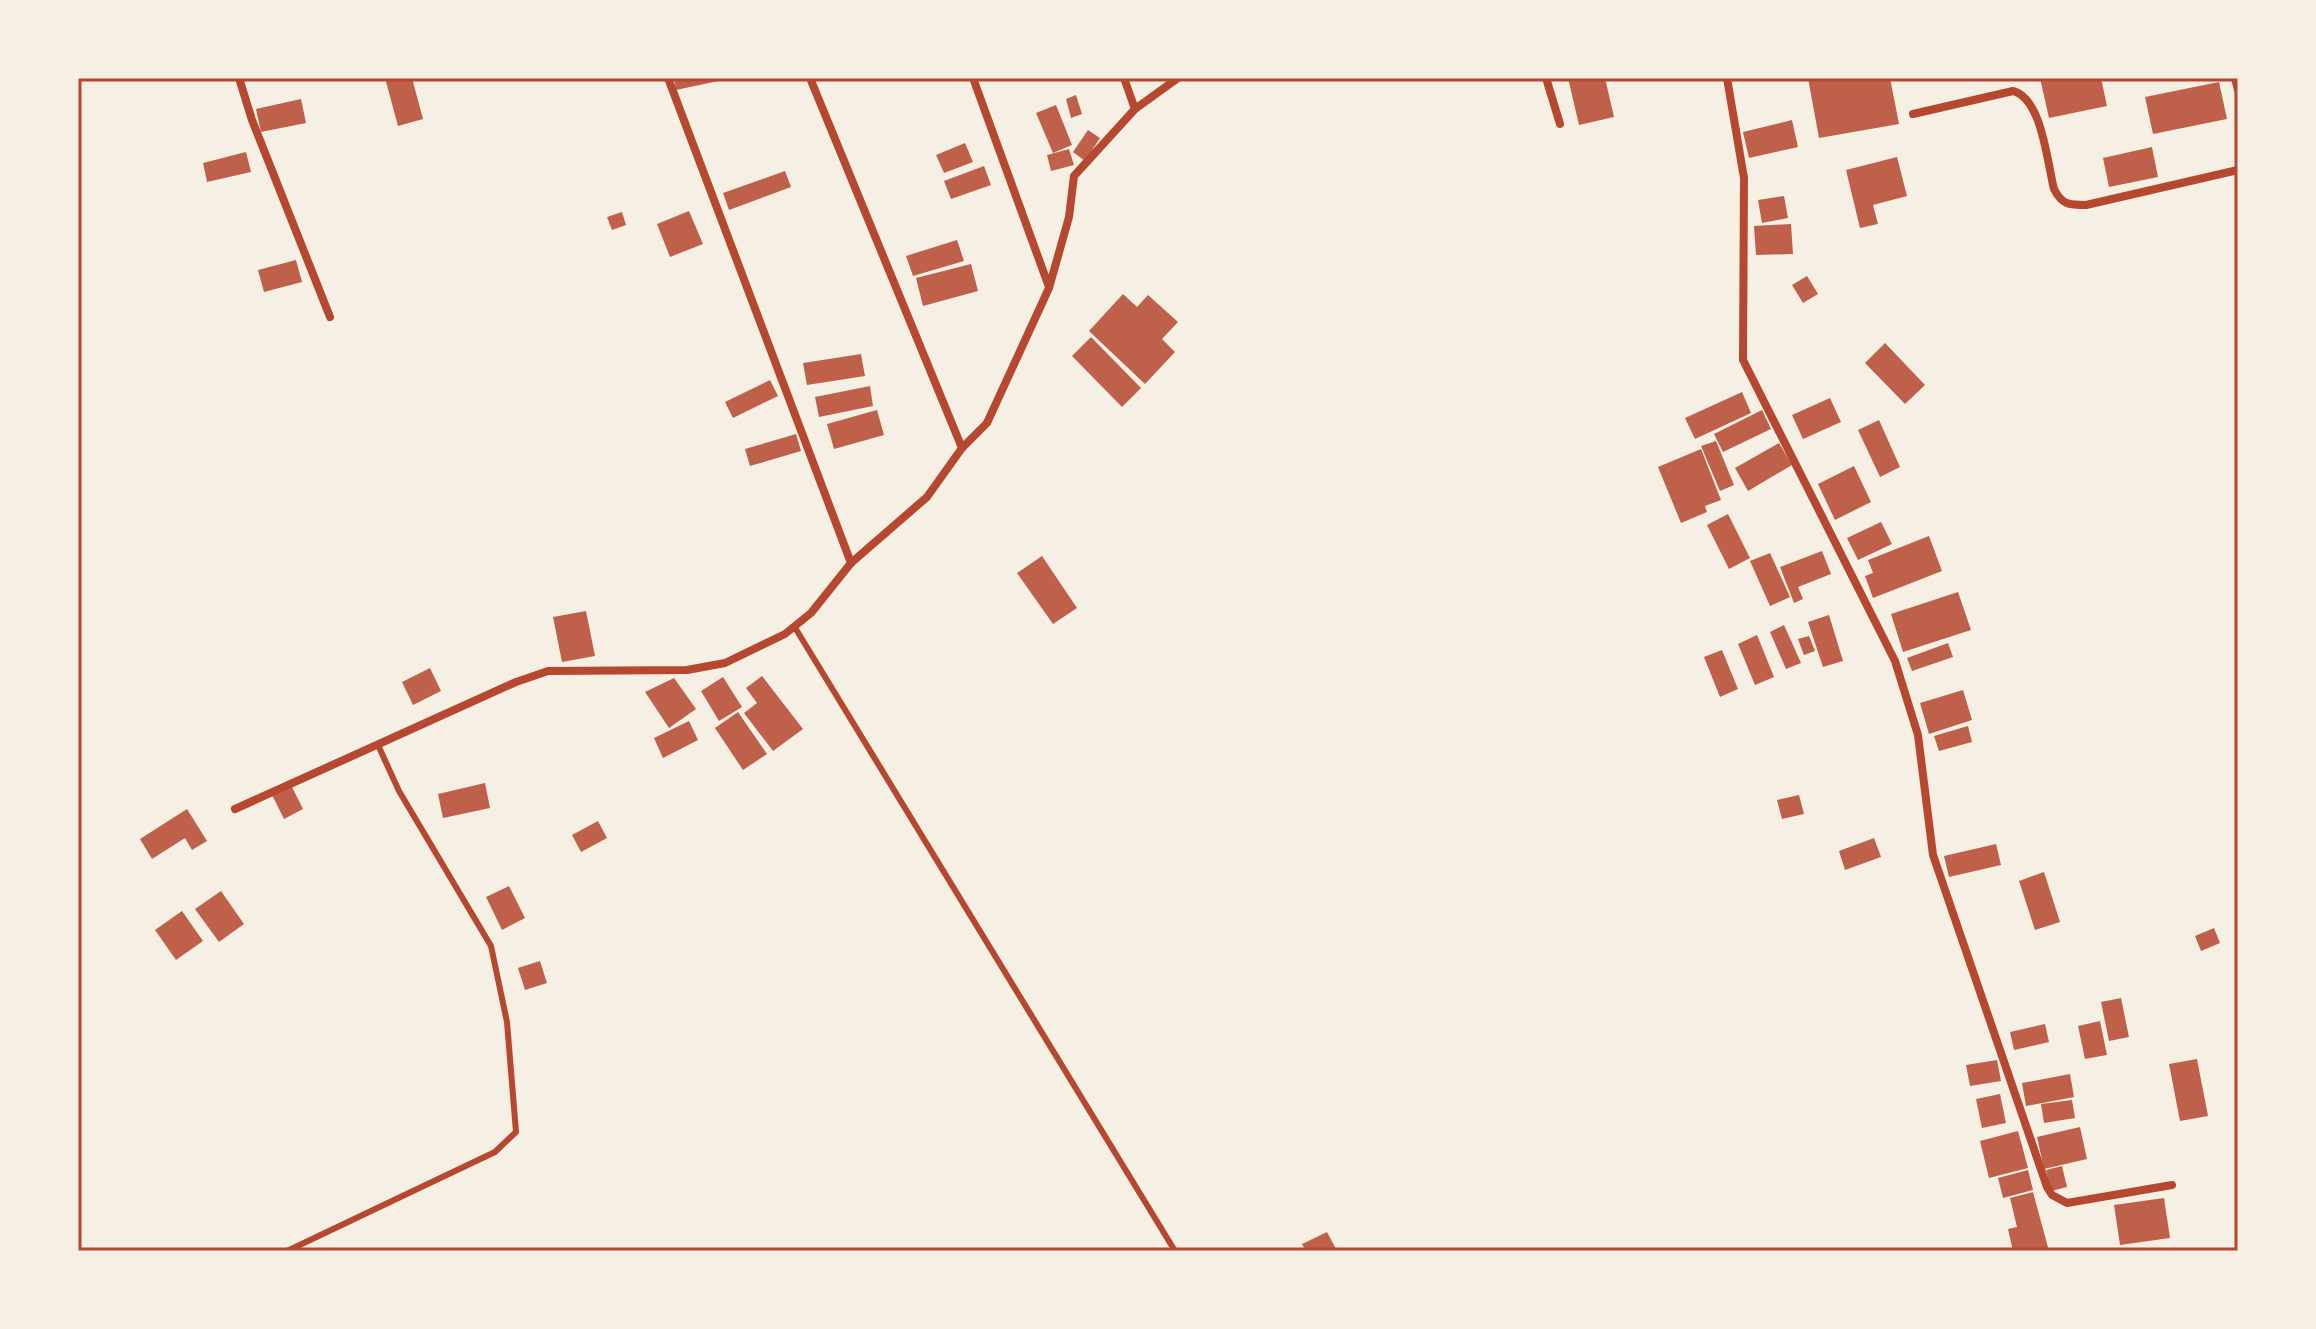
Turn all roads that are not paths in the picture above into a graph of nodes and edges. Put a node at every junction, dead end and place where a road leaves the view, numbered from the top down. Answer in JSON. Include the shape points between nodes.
{"nodes":[{"id":1,"x":239,"y":78,"type":"edge"},
{"id":2,"x":668,"y":78,"type":"edge"},
{"id":3,"x":810,"y":78,"type":"edge"},
{"id":4,"x":973,"y":78,"type":"edge"},
{"id":5,"x":1124,"y":78,"type":"edge"},
{"id":6,"x":1178,"y":78,"type":"edge"},
{"id":7,"x":1546,"y":78,"type":"edge"},
{"id":8,"x":1727,"y":78,"type":"edge"},
{"id":9,"x":2235,"y":78,"type":"edge"},
{"id":10,"x":2238,"y":90,"type":"edge"},
{"id":11,"x":1135,"y":109,"type":"junction"},
{"id":12,"x":1913,"y":114,"type":"dead end"},
{"id":13,"x":1560,"y":124,"type":"dead end"},
{"id":14,"x":2238,"y":170,"type":"edge"},
{"id":15,"x":1049,"y":288,"type":"junction"},
{"id":16,"x":330,"y":317,"type":"dead end"},
{"id":17,"x":962,"y":448,"type":"junction"},
{"id":18,"x":851,"y":563,"type":"junction"},
{"id":19,"x":794,"y":626,"type":"junction"},
{"id":20,"x":378,"y":745,"type":"junction"},
{"id":21,"x":235,"y":809,"type":"dead end"},
{"id":22,"x":2172,"y":1185,"type":"dead end"},
{"id":23,"x":287,"y":1251,"type":"edge"},
{"id":24,"x":1175,"y":1251,"type":"edge"}],
"edges":[{"from":1,"to":16,"type":"street"},
{"from":2,"to":18,"type":"street"},
{"from":3,"to":17,"type":"street"},
{"from":4,"to":15,"type":"street"},
{"from":5,"to":11,"type":"street"},
{"from":6,"to":11,"type":"street"},
{"from":7,"to":13,"type":"street"},
{"from":8,"to":22,"type":"street","via":[[1744,178],[1743,360],[1895,661],[1918,735],[1933,855],[2047,1187],[2067,1203]]},
{"from":9,"to":10,"type":"street"},
{"from":11,"to":15,"type":"street","via":[[1074,176],[1069,217]]},
{"from":12,"to":14,"type":"street","via":[[2022,93],[2035,109],[2054,189],[2060,201],[2071,205]]},
{"from":15,"to":17,"type":"street","via":[[995,410]]},
{"from":17,"to":18,"type":"street","via":[[927,497]]},
{"from":18,"to":19,"type":"street"},
{"from":19,"to":20,"type":"street","via":[[750,653],[687,670],[548,671]]},
{"from":19,"to":24,"type":"lane"},
{"from":20,"to":21,"type":"street"},
{"from":20,"to":23,"type":"lane","via":[[399,791],[491,946],[507,1022],[516,1132],[495,1152]]}]}
